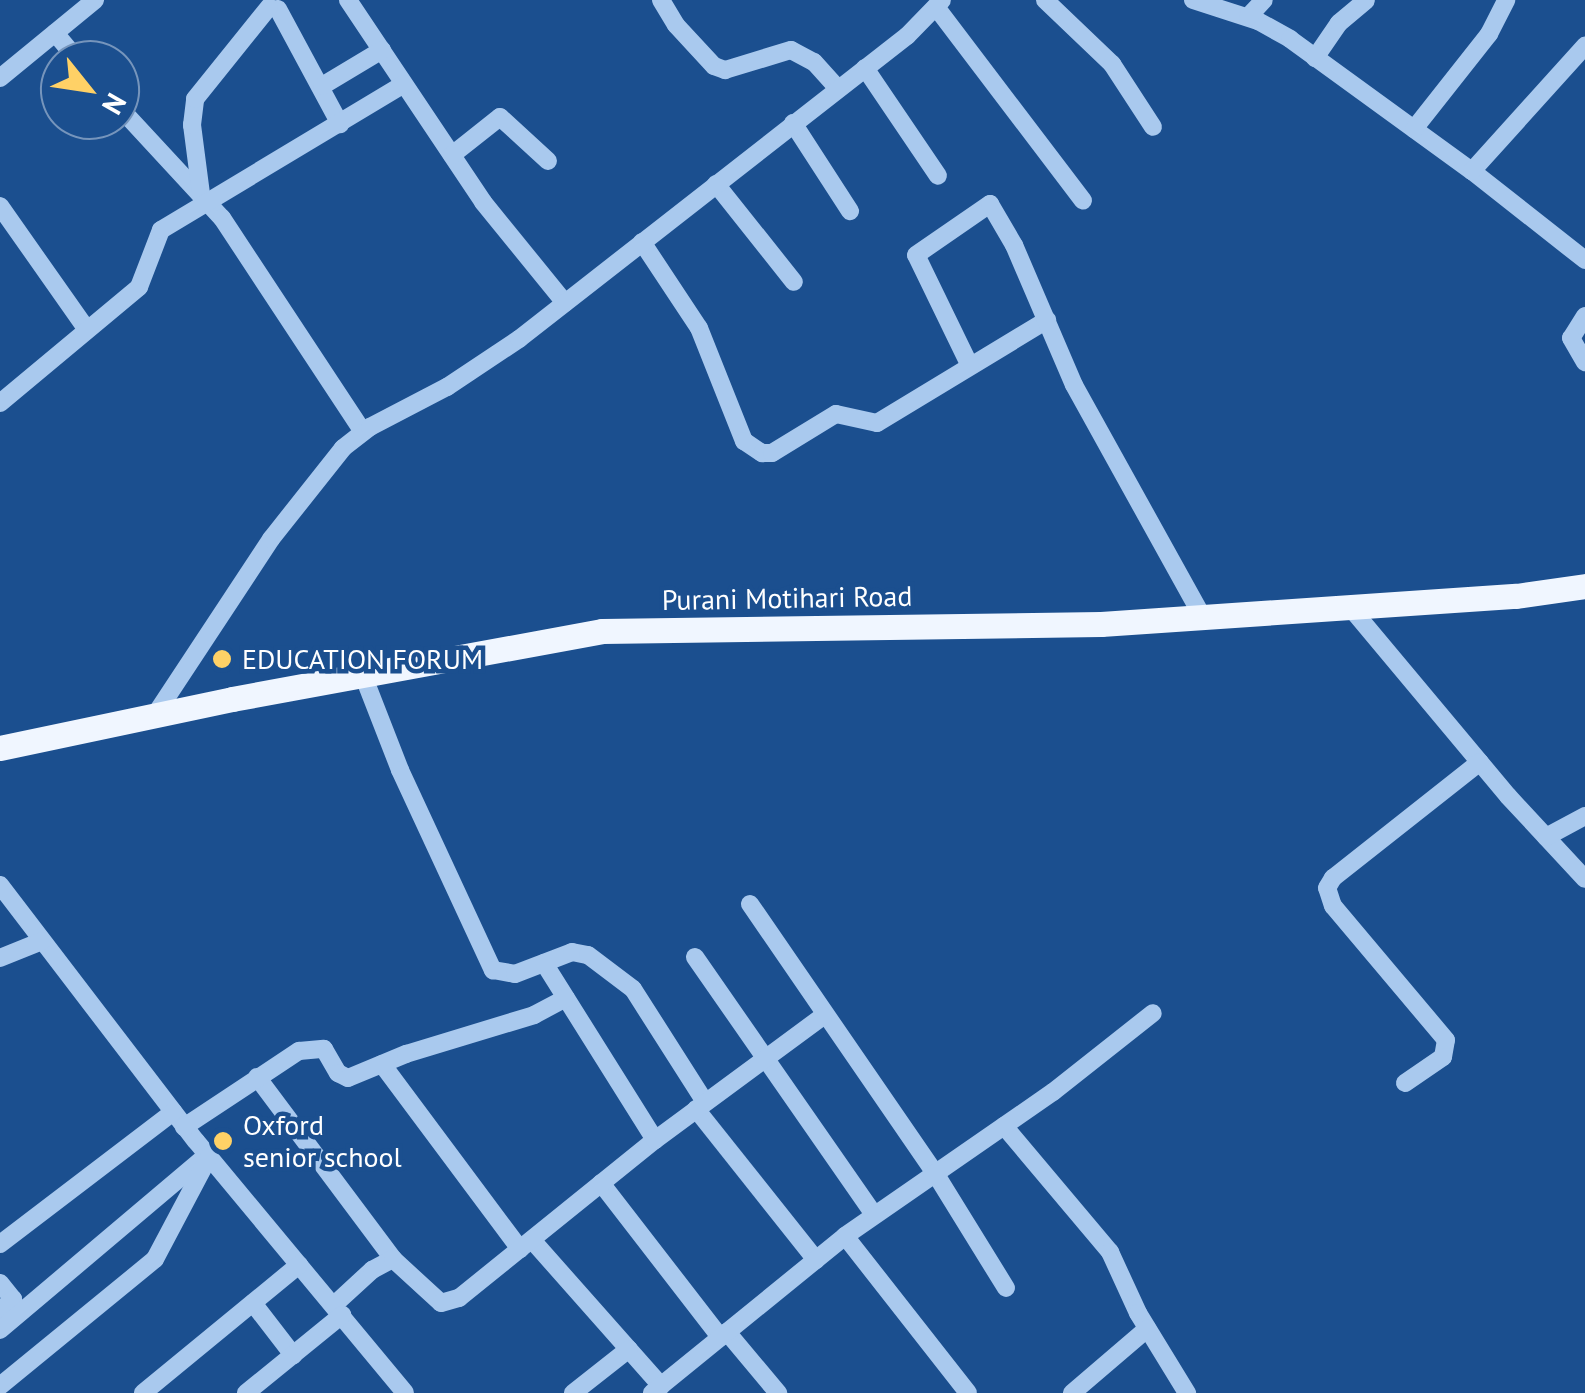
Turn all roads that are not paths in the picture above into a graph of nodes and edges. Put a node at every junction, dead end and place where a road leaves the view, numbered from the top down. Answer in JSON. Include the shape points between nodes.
{"nodes":[{"id":1,"x":95,"y":0,"type":"edge"},
{"id":2,"x":348,"y":0,"type":"edge"},
{"id":3,"x":661,"y":0,"type":"edge"},
{"id":4,"x":1045,"y":0,"type":"edge"},
{"id":5,"x":1193,"y":0,"type":"edge"},
{"id":6,"x":1264,"y":0,"type":"edge"},
{"id":7,"x":1366,"y":0,"type":"edge"},
{"id":8,"x":1506,"y":0,"type":"edge"},
{"id":9,"x":939,"y":3,"type":"edge"},
{"id":10,"x":275,"y":4,"type":"edge"},
{"id":11,"x":74,"y":7,"type":"edge"},
{"id":12,"x":1248,"y":17,"type":"junction"},
{"id":13,"x":55,"y":34,"type":"junction"},
{"id":14,"x":60,"y":40,"type":"edge"},
{"id":15,"x":1585,"y":46,"type":"edge"},
{"id":16,"x":382,"y":50,"type":"junction"},
{"id":17,"x":1315,"y":58,"type":"junction"},
{"id":18,"x":865,"y":68,"type":"junction"},
{"id":19,"x":0,"y":78,"type":"edge"},
{"id":20,"x":404,"y":84,"type":"junction"},
{"id":21,"x":322,"y":86,"type":"junction"},
{"id":22,"x":838,"y":89,"type":"junction"},
{"id":23,"x":794,"y":123,"type":"junction"},
{"id":24,"x":340,"y":124,"type":"junction"},
{"id":25,"x":1153,"y":127,"type":"dead end"},
{"id":26,"x":140,"y":129,"type":"edge"},
{"id":27,"x":1414,"y":129,"type":"junction"},
{"id":28,"x":452,"y":155,"type":"junction"},
{"id":29,"x":548,"y":161,"type":"dead end"},
{"id":30,"x":1472,"y":171,"type":"junction"},
{"id":31,"x":938,"y":176,"type":"dead end"},
{"id":32,"x":716,"y":184,"type":"junction"},
{"id":33,"x":206,"y":199,"type":"junction"},
{"id":34,"x":1082,"y":201,"type":"dead end"},
{"id":35,"x":0,"y":206,"type":"edge"},
{"id":36,"x":850,"y":211,"type":"dead end"},
{"id":37,"x":642,"y":242,"type":"junction"},
{"id":38,"x":1585,"y":260,"type":"edge"},
{"id":39,"x":794,"y":282,"type":"dead end"},
{"id":40,"x":565,"y":302,"type":"junction"},
{"id":41,"x":1585,"y":316,"type":"edge"},
{"id":42,"x":1047,"y":320,"type":"junction"},
{"id":43,"x":88,"y":330,"type":"junction"},
{"id":44,"x":1585,"y":362,"type":"edge"},
{"id":45,"x":970,"y":366,"type":"junction"},
{"id":46,"x":0,"y":403,"type":"edge"},
{"id":47,"x":363,"y":432,"type":"junction"},
{"id":48,"x":1585,"y":586,"type":"edge"},
{"id":49,"x":1350,"y":606,"type":"junction"},
{"id":50,"x":1203,"y":618,"type":"junction"},
{"id":51,"x":363,"y":675,"type":"junction"},
{"id":52,"x":155,"y":715,"type":"junction"},
{"id":53,"x":0,"y":748,"type":"edge"},
{"id":54,"x":1480,"y":762,"type":"junction"},
{"id":55,"x":1585,"y":816,"type":"edge"},
{"id":56,"x":1546,"y":837,"type":"junction"},
{"id":57,"x":1585,"y":879,"type":"edge"},
{"id":58,"x":0,"y":885,"type":"edge"},
{"id":59,"x":750,"y":904,"type":"dead end"},
{"id":60,"x":42,"y":940,"type":"junction"},
{"id":61,"x":0,"y":958,"type":"edge"},
{"id":62,"x":695,"y":958,"type":"dead end"},
{"id":63,"x":544,"y":963,"type":"junction"},
{"id":64,"x":566,"y":998,"type":"junction"},
{"id":65,"x":1153,"y":1013,"type":"dead end"},
{"id":66,"x":824,"y":1016,"type":"junction"},
{"id":67,"x":764,"y":1060,"type":"junction"},
{"id":68,"x":382,"y":1064,"type":"junction"},
{"id":69,"x":257,"y":1077,"type":"junction"},
{"id":70,"x":1405,"y":1083,"type":"dead end"},
{"id":71,"x":700,"y":1105,"type":"junction"},
{"id":72,"x":179,"y":1119,"type":"junction"},
{"id":73,"x":1004,"y":1126,"type":"junction"},
{"id":74,"x":655,"y":1140,"type":"junction"},
{"id":75,"x":208,"y":1156,"type":"junction"},
{"id":76,"x":935,"y":1173,"type":"junction"},
{"id":77,"x":601,"y":1183,"type":"junction"},
{"id":78,"x":874,"y":1216,"type":"junction"},
{"id":79,"x":845,"y":1236,"type":"junction"},
{"id":80,"x":0,"y":1244,"type":"edge"},
{"id":81,"x":526,"y":1244,"type":"junction"},
{"id":82,"x":392,"y":1260,"type":"junction"},
{"id":83,"x":816,"y":1260,"type":"junction"},
{"id":84,"x":299,"y":1265,"type":"junction"},
{"id":85,"x":0,"y":1282,"type":"edge"},
{"id":86,"x":1006,"y":1288,"type":"dead end"},
{"id":87,"x":253,"y":1303,"type":"junction"},
{"id":88,"x":338,"y":1310,"type":"junction"},
{"id":89,"x":0,"y":1311,"type":"edge"},
{"id":90,"x":1146,"y":1329,"type":"junction"},
{"id":91,"x":0,"y":1330,"type":"edge"},
{"id":92,"x":723,"y":1335,"type":"junction"},
{"id":93,"x":629,"y":1349,"type":"junction"},
{"id":94,"x":293,"y":1355,"type":"junction"},
{"id":95,"x":0,"y":1386,"type":"edge"},
{"id":96,"x":657,"y":1389,"type":"edge"},
{"id":97,"x":143,"y":1393,"type":"edge"},
{"id":98,"x":246,"y":1393,"type":"edge"},
{"id":99,"x":404,"y":1393,"type":"edge"},
{"id":100,"x":573,"y":1393,"type":"edge"},
{"id":101,"x":778,"y":1393,"type":"edge"},
{"id":102,"x":968,"y":1393,"type":"edge"},
{"id":103,"x":1072,"y":1393,"type":"edge"},
{"id":104,"x":1187,"y":1393,"type":"edge"}],
"edges":[{"from":1,"to":11,"type":"street"},
{"from":2,"to":16,"type":"street"},
{"from":3,"to":22,"type":"street","via":[[714,66],[725,70],[790,50],[814,62]]},
{"from":4,"to":25,"type":"street","via":[[1112,64]]},
{"from":5,"to":12,"type":"street"},
{"from":6,"to":12,"type":"street"},
{"from":7,"to":17,"type":"street","via":[[1339,23]]},
{"from":8,"to":27,"type":"street","via":[[1489,34]]},
{"from":9,"to":18,"type":"street"},
{"from":9,"to":34,"type":"street"},
{"from":10,"to":21,"type":"street"},
{"from":10,"to":33,"type":"street","via":[[195,99],[192,125]]},
{"from":11,"to":13,"type":"street"},
{"from":12,"to":17,"type":"street"},
{"from":13,"to":14,"type":"street"},
{"from":13,"to":19,"type":"street"},
{"from":15,"to":30,"type":"street"},
{"from":16,"to":20,"type":"street"},
{"from":16,"to":21,"type":"street"},
{"from":17,"to":27,"type":"street"},
{"from":18,"to":22,"type":"street"},
{"from":18,"to":31,"type":"street"},
{"from":20,"to":24,"type":"street"},
{"from":20,"to":28,"type":"street"},
{"from":21,"to":24,"type":"street"},
{"from":22,"to":23,"type":"street"},
{"from":23,"to":32,"type":"street"},
{"from":23,"to":36,"type":"street"},
{"from":24,"to":33,"type":"street"},
{"from":26,"to":33,"type":"street"},
{"from":27,"to":30,"type":"street"},
{"from":28,"to":29,"type":"street","via":[[500,117]]},
{"from":28,"to":40,"type":"street","via":[[520,252]]},
{"from":30,"to":38,"type":"street"},
{"from":32,"to":37,"type":"street"},
{"from":32,"to":39,"type":"street"},
{"from":33,"to":43,"type":"street","via":[[161,230],[138,287]]},
{"from":33,"to":47,"type":"street"},
{"from":35,"to":43,"type":"street"},
{"from":37,"to":40,"type":"street"},
{"from":37,"to":45,"type":"street","via":[[700,328],[738,428],[754,450],[772,453],[836,414],[876,423]]},
{"from":40,"to":47,"type":"street","via":[[480,367]]},
{"from":41,"to":44,"type":"street","via":[[1571,338]]},
{"from":42,"to":45,"type":"street"},
{"from":42,"to":45,"type":"street","via":[[990,204],[916,254]]},
{"from":42,"to":50,"type":"street","via":[[1074,385]]},
{"from":43,"to":46,"type":"street"},
{"from":47,"to":52,"type":"street","via":[[295,505]]},
{"from":48,"to":49,"type":"main road","name":"Purani Motihari Road"},
{"from":49,"to":50,"type":"main road","name":"Purani Motihari Road"},
{"from":49,"to":54,"type":"street"},
{"from":50,"to":51,"type":"main road","name":"Purani Motihari Road","via":[[602,631]]},
{"from":51,"to":52,"type":"main road","name":"Purani Motihari Road"},
{"from":51,"to":63,"type":"street","via":[[483,956],[502,974]]},
{"from":52,"to":53,"type":"main road","name":"Purani Motihari Road"},
{"from":54,"to":56,"type":"street"},
{"from":54,"to":70,"type":"street","via":[[1327,888],[1333,906],[1446,1040],[1443,1056]]},
{"from":55,"to":56,"type":"street"},
{"from":56,"to":57,"type":"street"},
{"from":58,"to":60,"type":"street"},
{"from":59,"to":66,"type":"street"},
{"from":60,"to":61,"type":"street"},
{"from":60,"to":72,"type":"street"},
{"from":62,"to":67,"type":"street"},
{"from":63,"to":64,"type":"street"},
{"from":63,"to":71,"type":"street","via":[[580,951],[633,989]]},
{"from":64,"to":68,"type":"street"},
{"from":64,"to":74,"type":"street"},
{"from":65,"to":73,"type":"street"},
{"from":66,"to":67,"type":"street"},
{"from":66,"to":76,"type":"street"},
{"from":67,"to":71,"type":"street"},
{"from":67,"to":78,"type":"street"},
{"from":68,"to":69,"type":"street","via":[[348,1078],[324,1049],[314,1047]]},
{"from":68,"to":81,"type":"street"},
{"from":69,"to":72,"type":"street"},
{"from":69,"to":82,"type":"street"},
{"from":71,"to":74,"type":"street"},
{"from":71,"to":83,"type":"street"},
{"from":72,"to":75,"type":"street"},
{"from":72,"to":80,"type":"street"},
{"from":73,"to":76,"type":"street"},
{"from":73,"to":90,"type":"street","via":[[1110,1252]]},
{"from":74,"to":77,"type":"street"},
{"from":75,"to":84,"type":"street"},
{"from":75,"to":91,"type":"street"},
{"from":75,"to":95,"type":"street","via":[[155,1259]]},
{"from":76,"to":78,"type":"street"},
{"from":76,"to":86,"type":"street"},
{"from":77,"to":81,"type":"street"},
{"from":77,"to":92,"type":"street"},
{"from":78,"to":79,"type":"street"},
{"from":79,"to":83,"type":"street"},
{"from":79,"to":102,"type":"street"},
{"from":81,"to":82,"type":"street","via":[[450,1302],[434,1298]]},
{"from":81,"to":93,"type":"street"},
{"from":82,"to":88,"type":"street","via":[[372,1270]]},
{"from":83,"to":92,"type":"street"},
{"from":84,"to":87,"type":"street"},
{"from":84,"to":88,"type":"street"},
{"from":85,"to":89,"type":"street","via":[[14,1299]]},
{"from":87,"to":94,"type":"street"},
{"from":87,"to":97,"type":"street"},
{"from":88,"to":94,"type":"street"},
{"from":88,"to":99,"type":"street"},
{"from":90,"to":103,"type":"street"},
{"from":90,"to":104,"type":"street"},
{"from":92,"to":96,"type":"street"},
{"from":92,"to":101,"type":"street"},
{"from":93,"to":96,"type":"street"},
{"from":93,"to":100,"type":"street"},
{"from":94,"to":98,"type":"street"}]}
